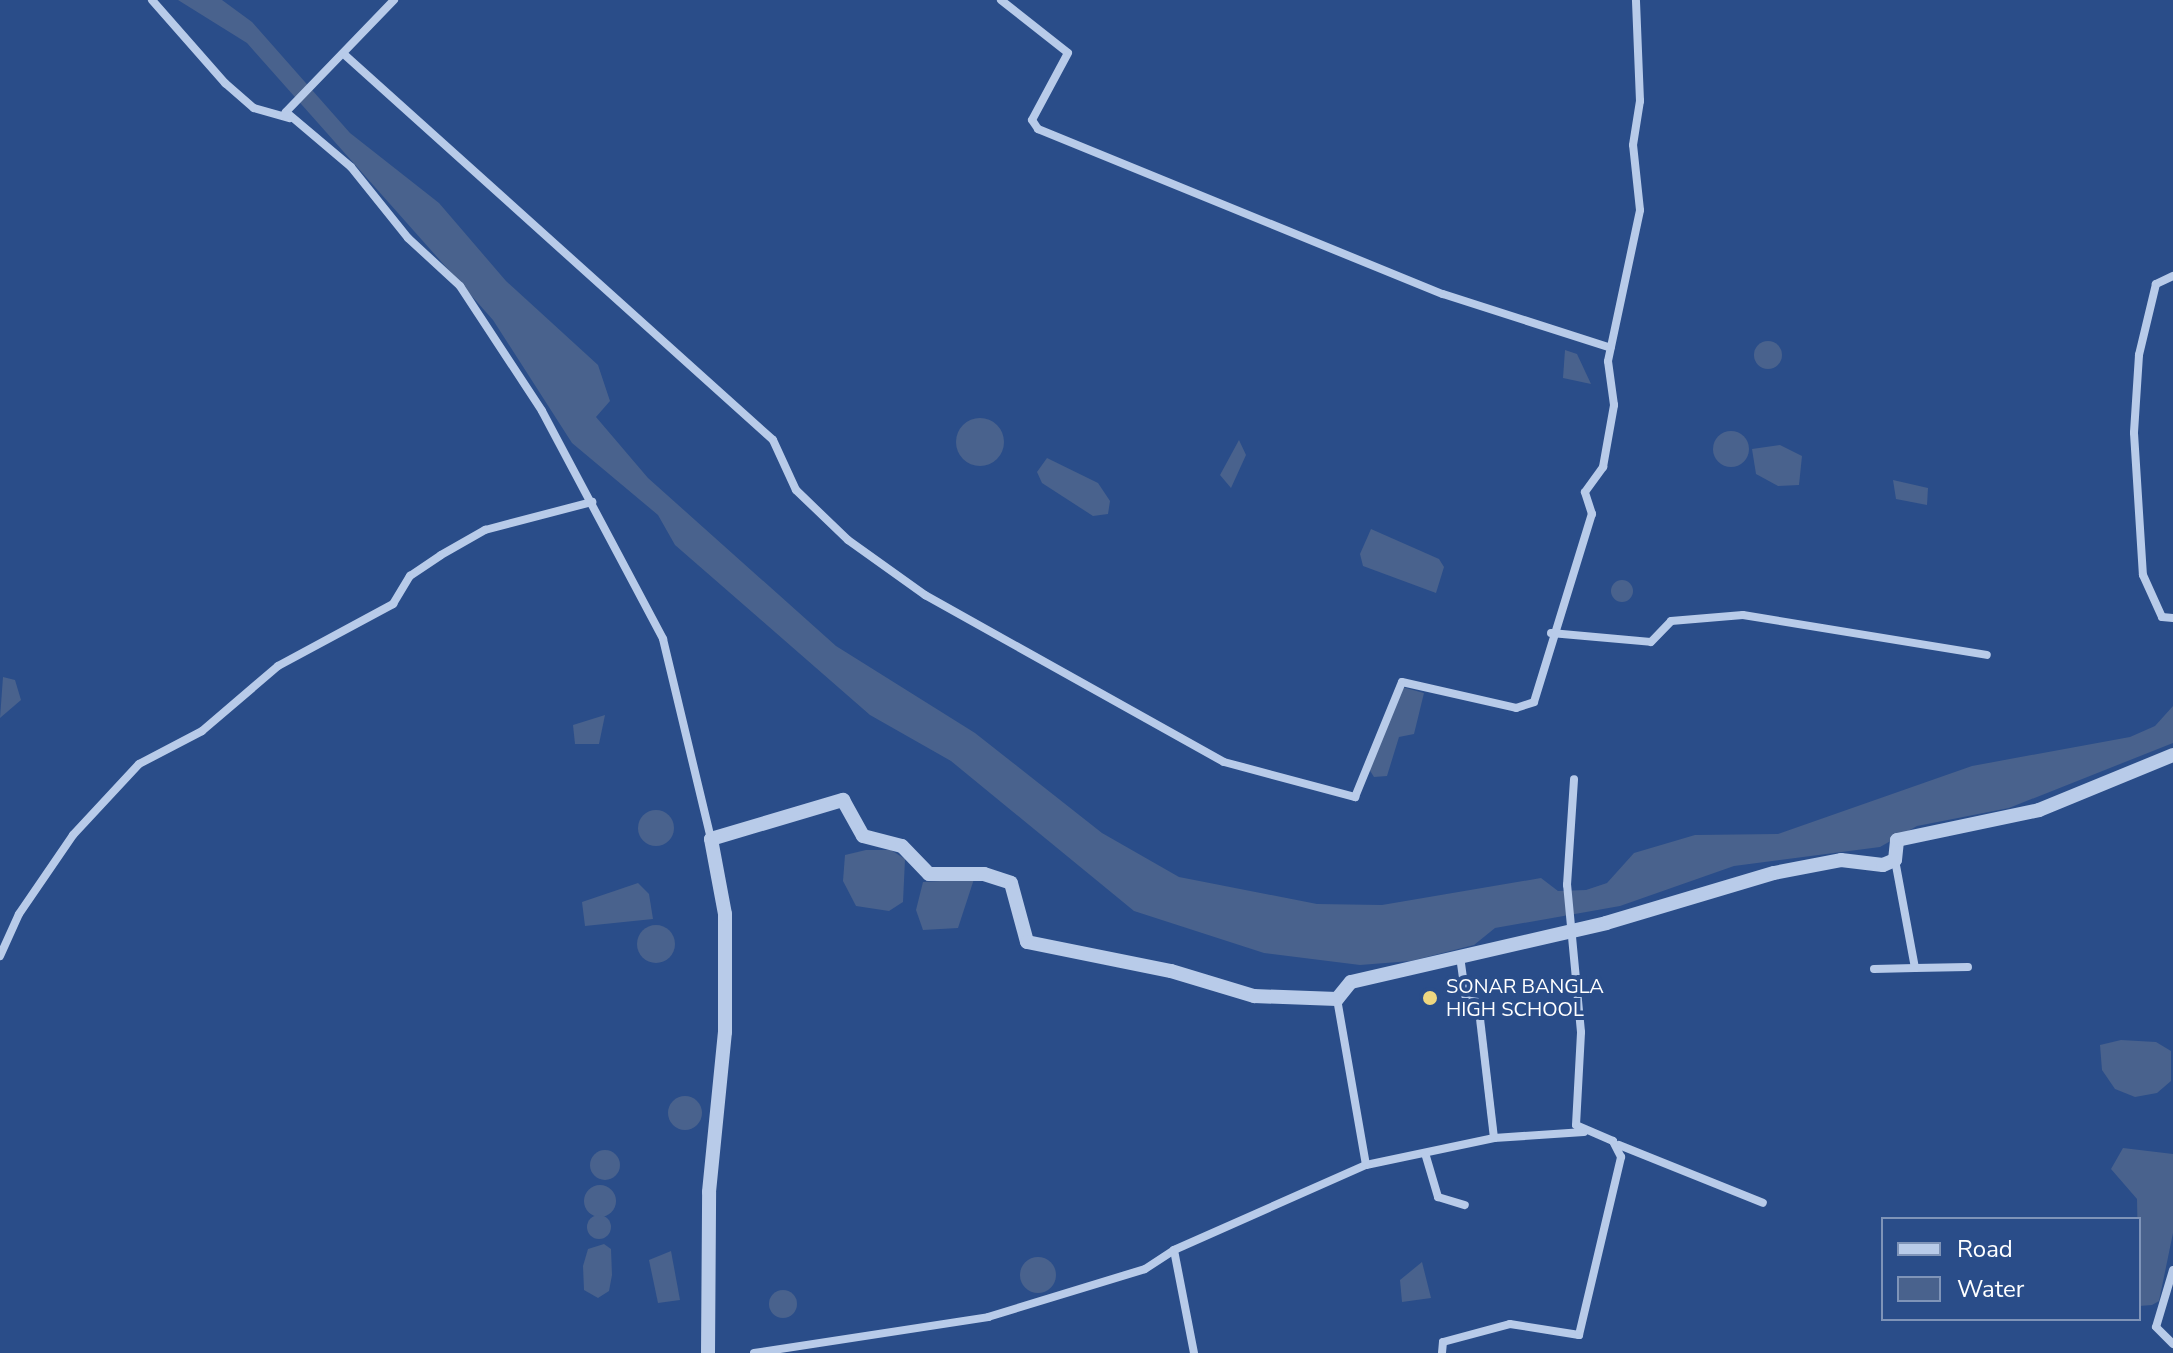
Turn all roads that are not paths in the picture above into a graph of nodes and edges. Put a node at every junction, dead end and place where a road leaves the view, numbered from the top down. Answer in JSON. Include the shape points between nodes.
{"nodes":[{"id":1,"x":152,"y":0,"type":"edge"},
{"id":2,"x":394,"y":0,"type":"edge"},
{"id":3,"x":1001,"y":0,"type":"edge"},
{"id":4,"x":1636,"y":0,"type":"edge"},
{"id":5,"x":346,"y":56,"type":"junction"},
{"id":6,"x":290,"y":118,"type":"junction"},
{"id":7,"x":2173,"y":276,"type":"edge"},
{"id":8,"x":1611,"y":348,"type":"junction"},
{"id":9,"x":592,"y":502,"type":"junction"},
{"id":10,"x":2173,"y":618,"type":"edge"},
{"id":11,"x":1551,"y":633,"type":"junction"},
{"id":12,"x":1987,"y":655,"type":"dead end"},
{"id":13,"x":2173,"y":755,"type":"edge"},
{"id":14,"x":1574,"y":779,"type":"dead end"},
{"id":15,"x":711,"y":839,"type":"junction"},
{"id":16,"x":1895,"y":860,"type":"junction"},
{"id":17,"x":1572,"y":925,"type":"junction"},
{"id":18,"x":0,"y":956,"type":"edge"},
{"id":19,"x":1460,"y":956,"type":"junction"},
{"id":20,"x":1968,"y":967,"type":"dead end"},
{"id":21,"x":1915,"y":968,"type":"junction"},
{"id":22,"x":1874,"y":969,"type":"dead end"},
{"id":23,"x":1337,"y":999,"type":"junction"},
{"id":24,"x":1584,"y":1132,"type":"junction"},
{"id":25,"x":1494,"y":1138,"type":"junction"},
{"id":26,"x":1619,"y":1145,"type":"junction"},
{"id":27,"x":1425,"y":1153,"type":"junction"},
{"id":28,"x":1366,"y":1165,"type":"junction"},
{"id":29,"x":1763,"y":1203,"type":"dead end"},
{"id":30,"x":1465,"y":1205,"type":"dead end"},
{"id":31,"x":1174,"y":1250,"type":"junction"},
{"id":32,"x":2173,"y":1270,"type":"edge"},
{"id":33,"x":2173,"y":1344,"type":"edge"},
{"id":34,"x":708,"y":1353,"type":"edge"},
{"id":35,"x":754,"y":1353,"type":"edge"},
{"id":36,"x":1194,"y":1353,"type":"edge"},
{"id":37,"x":1442,"y":1353,"type":"edge"}],
"edges":[{"from":1,"to":6,"type":"street","via":[[234,91],[254,108]]},
{"from":2,"to":5,"type":"street"},
{"from":3,"to":8,"type":"street","via":[[1068,53],[1032,120],[1038,129],[1443,294]]},
{"from":4,"to":8,"type":"street","via":[[1640,101],[1633,145],[1640,210]]},
{"from":5,"to":6,"type":"street","via":[[286,107]]},
{"from":5,"to":11,"type":"street","via":[[773,440],[796,490],[848,540],[925,595],[1224,762],[1355,797],[1402,682],[1529,709]]},
{"from":6,"to":9,"type":"street","via":[[351,167],[408,238],[460,286]]},
{"from":7,"to":10,"type":"street","via":[[2156,284],[2139,355],[2134,433],[2143,575],[2162,617]]},
{"from":8,"to":11,"type":"street","via":[[1606,384],[1614,405],[1603,467],[1585,492],[1592,514]]},
{"from":9,"to":15,"type":"street","via":[[663,639]]},
{"from":9,"to":18,"type":"street","via":[[485,530],[441,555],[410,576],[393,604],[278,666],[202,731],[139,764],[73,835],[19,914]]},
{"from":11,"to":12,"type":"street","via":[[1651,642],[1671,621],[1743,615]]},
{"from":13,"to":16,"type":"street","via":[[2039,810],[1897,840]]},
{"from":14,"to":17,"type":"street","via":[[1567,885]]},
{"from":15,"to":23,"type":"street","via":[[843,800],[863,836],[902,846],[929,874],[984,874],[1011,883],[1027,942],[1254,996]]},
{"from":15,"to":34,"type":"street","via":[[725,914]]},
{"from":16,"to":17,"type":"street","via":[[1841,860],[1774,873]]},
{"from":16,"to":21,"type":"street"},
{"from":17,"to":19,"type":"street"},
{"from":17,"to":24,"type":"street","via":[[1581,1032],[1576,1125]]},
{"from":19,"to":23,"type":"street","via":[[1351,982]]},
{"from":19,"to":25,"type":"street","via":[[1466,1000],[1478,1002]]},
{"from":20,"to":21,"type":"street"},
{"from":21,"to":22,"type":"street"},
{"from":23,"to":28,"type":"street"},
{"from":24,"to":25,"type":"street"},
{"from":24,"to":26,"type":"street"},
{"from":25,"to":27,"type":"street"},
{"from":26,"to":29,"type":"street"},
{"from":26,"to":37,"type":"street","via":[[1579,1335],[1510,1324],[1443,1342]]},
{"from":27,"to":28,"type":"street"},
{"from":27,"to":30,"type":"street","via":[[1438,1197]]},
{"from":28,"to":31,"type":"street"},
{"from":31,"to":35,"type":"street","via":[[1145,1269],[988,1317]]},
{"from":31,"to":36,"type":"street"},
{"from":32,"to":33,"type":"street","via":[[2156,1327]]}]}
